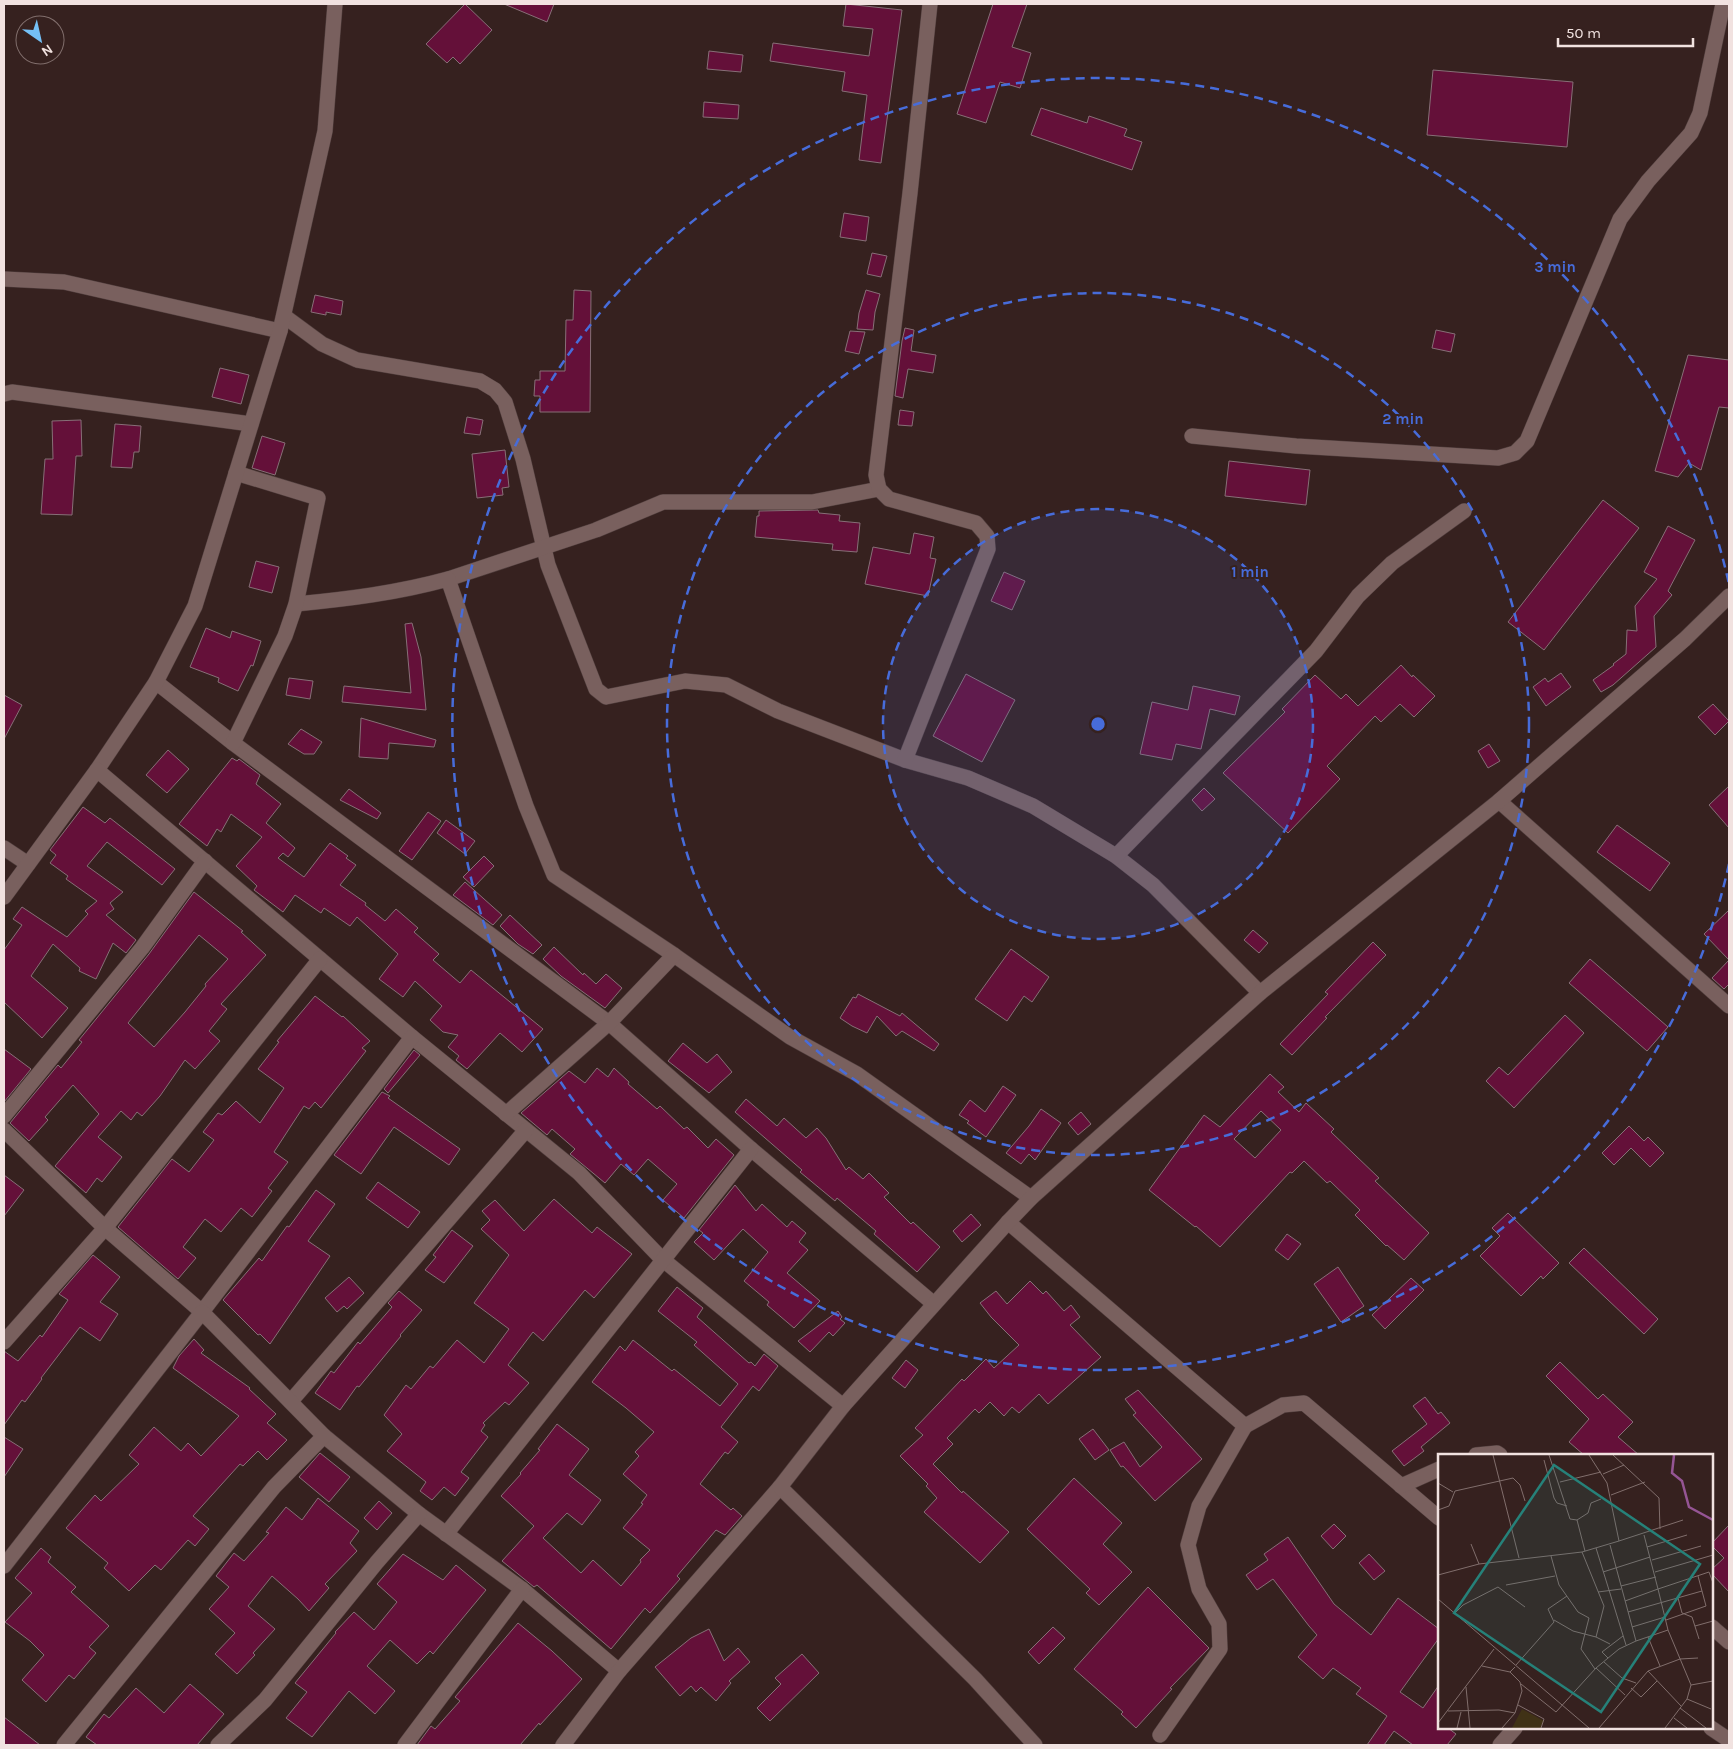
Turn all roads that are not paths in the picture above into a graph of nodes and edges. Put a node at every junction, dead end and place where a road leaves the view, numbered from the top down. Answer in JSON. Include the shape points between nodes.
{"nodes":[{"id":1,"x":335,"y":4,"type":"edge"},
{"id":2,"x":930,"y":4,"type":"edge"},
{"id":3,"x":1723,"y":4,"type":"edge"},
{"id":4,"x":4,"y":279,"type":"edge"},
{"id":5,"x":282,"y":324,"type":"junction"},
{"id":6,"x":4,"y":394,"type":"edge"},
{"id":7,"x":251,"y":424,"type":"junction"},
{"id":8,"x":1192,"y":436,"type":"dead end"},
{"id":9,"x":236,"y":473,"type":"junction"},
{"id":10,"x":879,"y":489,"type":"junction"},
{"id":11,"x":1464,"y":511,"type":"dead end"},
{"id":12,"x":543,"y":548,"type":"junction"},
{"id":13,"x":448,"y":579,"type":"junction"},
{"id":14,"x":1729,"y":596,"type":"edge"},
{"id":15,"x":296,"y":604,"type":"junction"},
{"id":16,"x":156,"y":682,"type":"junction"},
{"id":17,"x":232,"y":743,"type":"junction"},
{"id":18,"x":905,"y":760,"type":"junction"},
{"id":19,"x":97,"y":770,"type":"junction"},
{"id":20,"x":1500,"y":801,"type":"junction"},
{"id":21,"x":4,"y":848,"type":"edge"},
{"id":22,"x":1116,"y":856,"type":"junction"},
{"id":23,"x":205,"y":861,"type":"junction"},
{"id":24,"x":28,"y":864,"type":"junction"},
{"id":25,"x":4,"y":897,"type":"edge"},
{"id":26,"x":674,"y":955,"type":"junction"},
{"id":27,"x":320,"y":958,"type":"junction"},
{"id":28,"x":1260,"y":993,"type":"junction"},
{"id":29,"x":1729,"y":1006,"type":"edge"},
{"id":30,"x":609,"y":1023,"type":"junction"},
{"id":31,"x":412,"y":1036,"type":"junction"},
{"id":32,"x":506,"y":1114,"type":"junction"},
{"id":33,"x":4,"y":1116,"type":"edge"},
{"id":34,"x":4,"y":1130,"type":"edge"},
{"id":35,"x":526,"y":1130,"type":"junction"},
{"id":36,"x":750,"y":1150,"type":"junction"},
{"id":37,"x":1031,"y":1198,"type":"junction"},
{"id":38,"x":1008,"y":1222,"type":"junction"},
{"id":39,"x":106,"y":1228,"type":"junction"},
{"id":40,"x":662,"y":1259,"type":"junction"},
{"id":41,"x":934,"y":1304,"type":"junction"},
{"id":42,"x":202,"y":1312,"type":"junction"},
{"id":43,"x":4,"y":1342,"type":"edge"},
{"id":44,"x":292,"y":1401,"type":"junction"},
{"id":45,"x":843,"y":1406,"type":"junction"},
{"id":46,"x":1245,"y":1426,"type":"junction"},
{"id":47,"x":324,"y":1436,"type":"junction"},
{"id":48,"x":1438,"y":1469,"type":"edge"},
{"id":49,"x":1401,"y":1486,"type":"junction"},
{"id":50,"x":780,"y":1487,"type":"junction"},
{"id":51,"x":419,"y":1514,"type":"junction"},
{"id":52,"x":1438,"y":1517,"type":"edge"},
{"id":53,"x":446,"y":1534,"type":"junction"},
{"id":54,"x":4,"y":1566,"type":"edge"},
{"id":55,"x":522,"y":1589,"type":"junction"},
{"id":56,"x":1713,"y":1628,"type":"edge"},
{"id":57,"x":1729,"y":1642,"type":"edge"},
{"id":58,"x":619,"y":1671,"type":"junction"},
{"id":59,"x":1514,"y":1729,"type":"edge"},
{"id":60,"x":1712,"y":1729,"type":"edge"},
{"id":61,"x":1160,"y":1735,"type":"dead end"},
{"id":62,"x":1729,"y":1740,"type":"edge"},
{"id":63,"x":64,"y":1745,"type":"edge"},
{"id":64,"x":218,"y":1745,"type":"edge"},
{"id":65,"x":405,"y":1745,"type":"edge"},
{"id":66,"x":563,"y":1745,"type":"edge"},
{"id":67,"x":1035,"y":1745,"type":"edge"},
{"id":68,"x":1500,"y":1745,"type":"edge"}],
"edges":[{"from":1,"to":5,"type":"street","via":[[325,131]]},
{"from":2,"to":10,"type":"street","via":[[876,475]]},
{"from":3,"to":8,"type":"street","via":[[1700,113],[1691,133],[1648,181],[1620,219],[1528,441],[1515,453],[1498,458],[1296,446]]},
{"from":4,"to":5,"type":"street","via":[[64,282]]},
{"from":5,"to":7,"type":"street"},
{"from":5,"to":12,"type":"street","via":[[356,360],[480,381],[495,390],[505,402],[517,440]]},
{"from":6,"to":7,"type":"street","via":[[12,392]]},
{"from":7,"to":9,"type":"street"},
{"from":9,"to":15,"type":"street","via":[[318,498]]},
{"from":9,"to":16,"type":"street","via":[[195,606]]},
{"from":10,"to":12,"type":"street","via":[[812,502],[663,502]]},
{"from":10,"to":18,"type":"street","via":[[889,499],[976,522],[987,536],[988,549]]},
{"from":11,"to":22,"type":"street","via":[[1392,563],[1358,596],[1316,651]]},
{"from":12,"to":13,"type":"street"},
{"from":12,"to":18,"type":"street","via":[[596,689],[606,697],[685,681],[726,685],[778,711]]},
{"from":13,"to":15,"type":"street","via":[[357,598]]},
{"from":13,"to":26,"type":"street","via":[[526,806],[554,875]]},
{"from":14,"to":20,"type":"street","via":[[1685,639]]},
{"from":15,"to":17,"type":"street","via":[[285,636]]},
{"from":16,"to":17,"type":"street"},
{"from":16,"to":19,"type":"street"},
{"from":17,"to":30,"type":"street"},
{"from":18,"to":22,"type":"street","via":[[968,778],[1033,806]]},
{"from":19,"to":23,"type":"street"},
{"from":19,"to":24,"type":"street"},
{"from":20,"to":28,"type":"street"},
{"from":20,"to":29,"type":"street"},
{"from":21,"to":24,"type":"street"},
{"from":22,"to":28,"type":"street","via":[[1153,885]]},
{"from":23,"to":27,"type":"street"},
{"from":23,"to":33,"type":"street","via":[[142,948]]},
{"from":24,"to":25,"type":"street"},
{"from":26,"to":30,"type":"street"},
{"from":26,"to":37,"type":"street","via":[[790,1037],[857,1074]]},
{"from":27,"to":31,"type":"street"},
{"from":27,"to":39,"type":"street"},
{"from":28,"to":37,"type":"street"},
{"from":30,"to":32,"type":"street"},
{"from":30,"to":36,"type":"street"},
{"from":31,"to":32,"type":"street"},
{"from":31,"to":42,"type":"street"},
{"from":32,"to":35,"type":"street"},
{"from":34,"to":39,"type":"street"},
{"from":35,"to":40,"type":"street","via":[[579,1173]]},
{"from":35,"to":44,"type":"street"},
{"from":36,"to":40,"type":"street"},
{"from":36,"to":41,"type":"street"},
{"from":37,"to":38,"type":"street"},
{"from":38,"to":41,"type":"street"},
{"from":38,"to":46,"type":"street"},
{"from":39,"to":42,"type":"street"},
{"from":39,"to":43,"type":"street"},
{"from":40,"to":45,"type":"street"},
{"from":40,"to":53,"type":"street"},
{"from":41,"to":45,"type":"street"},
{"from":42,"to":44,"type":"street"},
{"from":42,"to":54,"type":"street"},
{"from":44,"to":47,"type":"street"},
{"from":45,"to":50,"type":"street"},
{"from":46,"to":49,"type":"street","via":[[1283,1405],[1304,1403]]},
{"from":46,"to":61,"type":"street","via":[[1199,1506],[1188,1545],[1199,1589],[1219,1624],[1220,1649]]},
{"from":47,"to":51,"type":"street"},
{"from":47,"to":63,"type":"street","via":[[274,1487]]},
{"from":48,"to":49,"type":"street"},
{"from":49,"to":52,"type":"street"},
{"from":50,"to":58,"type":"street"},
{"from":50,"to":67,"type":"street","via":[[975,1678]]},
{"from":51,"to":53,"type":"street"},
{"from":51,"to":64,"type":"street","via":[[265,1700]]},
{"from":53,"to":55,"type":"street"},
{"from":55,"to":58,"type":"street"},
{"from":55,"to":65,"type":"street"},
{"from":56,"to":57,"type":"street"},
{"from":58,"to":66,"type":"street"},
{"from":59,"to":68,"type":"street"},
{"from":60,"to":62,"type":"street"}]}
